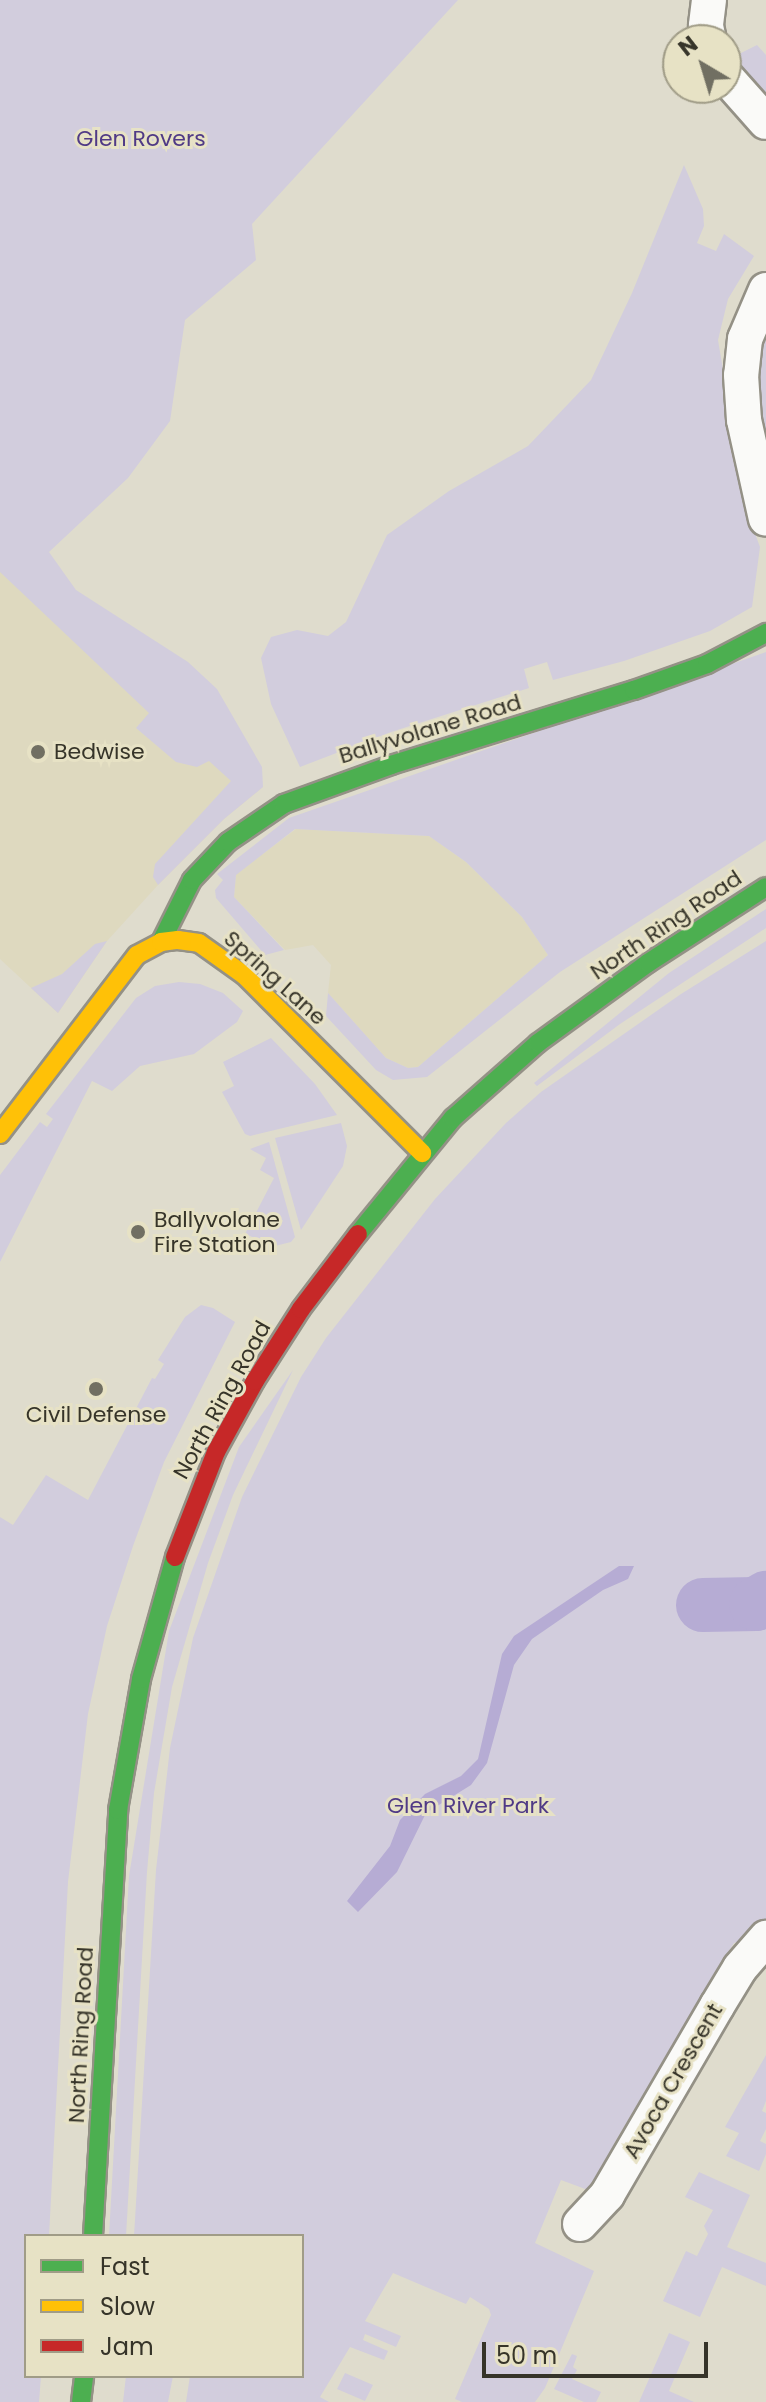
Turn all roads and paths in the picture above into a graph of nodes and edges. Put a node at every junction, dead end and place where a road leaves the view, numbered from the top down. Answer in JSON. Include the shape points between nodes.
{"nodes":[{"id":1,"x":709,"y":0,"type":"edge"},
{"id":2,"x":709,"y":24,"type":"edge"},
{"id":3,"x":742,"y":95,"type":"edge"},
{"id":4,"x":766,"y":122,"type":"edge"},
{"id":5,"x":766,"y":290,"type":"edge"},
{"id":6,"x":766,"y":519,"type":"edge"},
{"id":7,"x":766,"y":633,"type":"edge"},
{"id":8,"x":766,"y":887,"type":"edge"},
{"id":9,"x":161,"y":942,"type":"junction"},
{"id":10,"x":0,"y":1134,"type":"edge"},
{"id":11,"x":422,"y":1153,"type":"junction"},
{"id":12,"x":766,"y":1938,"type":"edge"},
{"id":13,"x":580,"y":2224,"type":"dead end"},
{"id":14,"x":93,"y":2234,"type":"edge"},
{"id":15,"x":84,"y":2378,"type":"edge"},
{"id":16,"x":81,"y":2402,"type":"edge"}],
"edges":[{"from":1,"to":2,"type":"street"},
{"from":3,"to":4,"type":"street"},
{"from":5,"to":6,"type":"street","via":[[745,339],[741,375],[744,420]]},
{"from":7,"to":9,"type":"main road","name":"Ballyvolane Road","via":[[707,664],[634,690],[284,804],[228,842],[192,880]]},
{"from":8,"to":11,"type":"main road","name":"North Ring Road","via":[[538,1043]]},
{"from":9,"to":10,"type":"main road","via":[[137,955],[120,975]]},
{"from":9,"to":11,"type":"main road","name":"Spring Lane","via":[[199,943],[218,955],[274,1003]]},
{"from":11,"to":14,"type":"main road","name":"North Ring Road","via":[[301,1309],[255,1381],[216,1452],[174,1558],[141,1679],[118,1810]]},
{"from":12,"to":13,"type":"street","name":"Avoca Crescent","via":[[740,1968],[607,2195]]},
{"from":15,"to":16,"type":"main road"}]}
